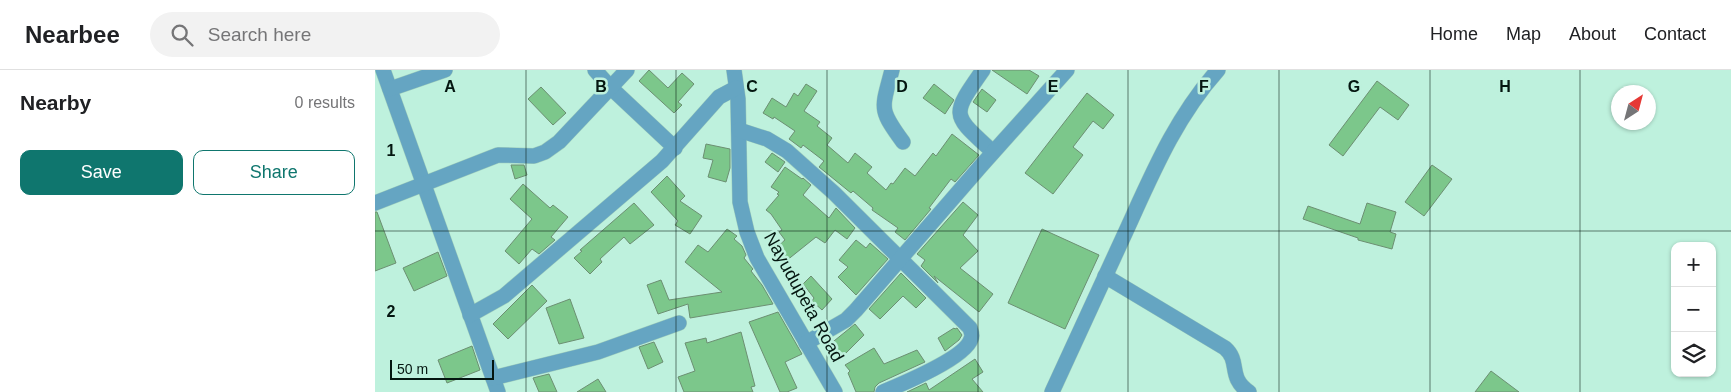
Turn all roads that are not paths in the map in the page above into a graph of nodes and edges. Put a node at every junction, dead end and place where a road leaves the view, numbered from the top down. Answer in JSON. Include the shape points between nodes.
{"nodes":[{"id":1,"x":383,"y":70,"type":"edge"},
{"id":2,"x":445,"y":70,"type":"edge"},
{"id":3,"x":595,"y":70,"type":"edge"},
{"id":4,"x":627,"y":70,"type":"edge"},
{"id":5,"x":734,"y":70,"type":"edge"},
{"id":6,"x":892,"y":70,"type":"edge"},
{"id":7,"x":983,"y":70,"type":"edge"},
{"id":8,"x":1067,"y":70,"type":"edge"},
{"id":9,"x":1218,"y":70,"type":"edge"},
{"id":10,"x":610,"y":86,"type":"junction"},
{"id":11,"x":737,"y":88,"type":"junction"},
{"id":12,"x":390,"y":89,"type":"junction"},
{"id":13,"x":739,"y":130,"type":"junction"},
{"id":14,"x":903,"y":142,"type":"dead end"},
{"id":15,"x":675,"y":148,"type":"junction"},
{"id":16,"x":993,"y":152,"type":"junction"},
{"id":17,"x":424,"y":185,"type":"junction"},
{"id":18,"x":375,"y":203,"type":"edge"},
{"id":19,"x":899,"y":259,"type":"junction"},
{"id":20,"x":1105,"y":276,"type":"junction"},
{"id":21,"x":470,"y":315,"type":"junction"},
{"id":22,"x":679,"y":323,"type":"dead end"},
{"id":23,"x":806,"y":342,"type":"junction"},
{"id":24,"x":495,"y":385,"type":"edge"},
{"id":25,"x":835,"y":392,"type":"edge"},
{"id":26,"x":883,"y":392,"type":"edge"},
{"id":27,"x":1052,"y":392,"type":"edge"},
{"id":28,"x":1249,"y":392,"type":"edge"}],
"edges":[{"from":1,"to":12,"type":"street"},
{"from":2,"to":12,"type":"street"},
{"from":3,"to":10,"type":"street"},
{"from":4,"to":10,"type":"street"},
{"from":5,"to":11,"type":"street","name":"Nayudupeta Road"},
{"from":6,"to":14,"type":"street","via":[[884,111]]},
{"from":7,"to":16,"type":"street","via":[[962,101],[960,111],[966,127]]},
{"from":8,"to":16,"type":"street"},
{"from":9,"to":20,"type":"street","via":[[1183,114]]},
{"from":10,"to":15,"type":"street"},
{"from":10,"to":17,"type":"street","via":[[559,142],[545,152],[534,156],[498,155]]},
{"from":11,"to":13,"type":"street","name":"Nayudupeta Road"},
{"from":11,"to":15,"type":"street","via":[[719,97]]},
{"from":12,"to":17,"type":"street"},
{"from":13,"to":19,"type":"street","via":[[767,139],[787,151]]},
{"from":13,"to":23,"type":"street","name":"Nayudupeta Road","via":[[739,202],[747,232],[757,258]]},
{"from":15,"to":21,"type":"street","via":[[504,296]]},
{"from":16,"to":19,"type":"street"},
{"from":17,"to":18,"type":"street"},
{"from":17,"to":21,"type":"street"},
{"from":19,"to":23,"type":"street","via":[[846,320]]},
{"from":19,"to":26,"type":"street","via":[[964,321],[972,336],[967,346],[956,355]]},
{"from":20,"to":27,"type":"street"},
{"from":20,"to":28,"type":"street","via":[[1230,352],[1235,376]]},
{"from":21,"to":24,"type":"street"},
{"from":22,"to":24,"type":"street"},
{"from":23,"to":25,"type":"street","name":"Nayudupeta Road"}]}
